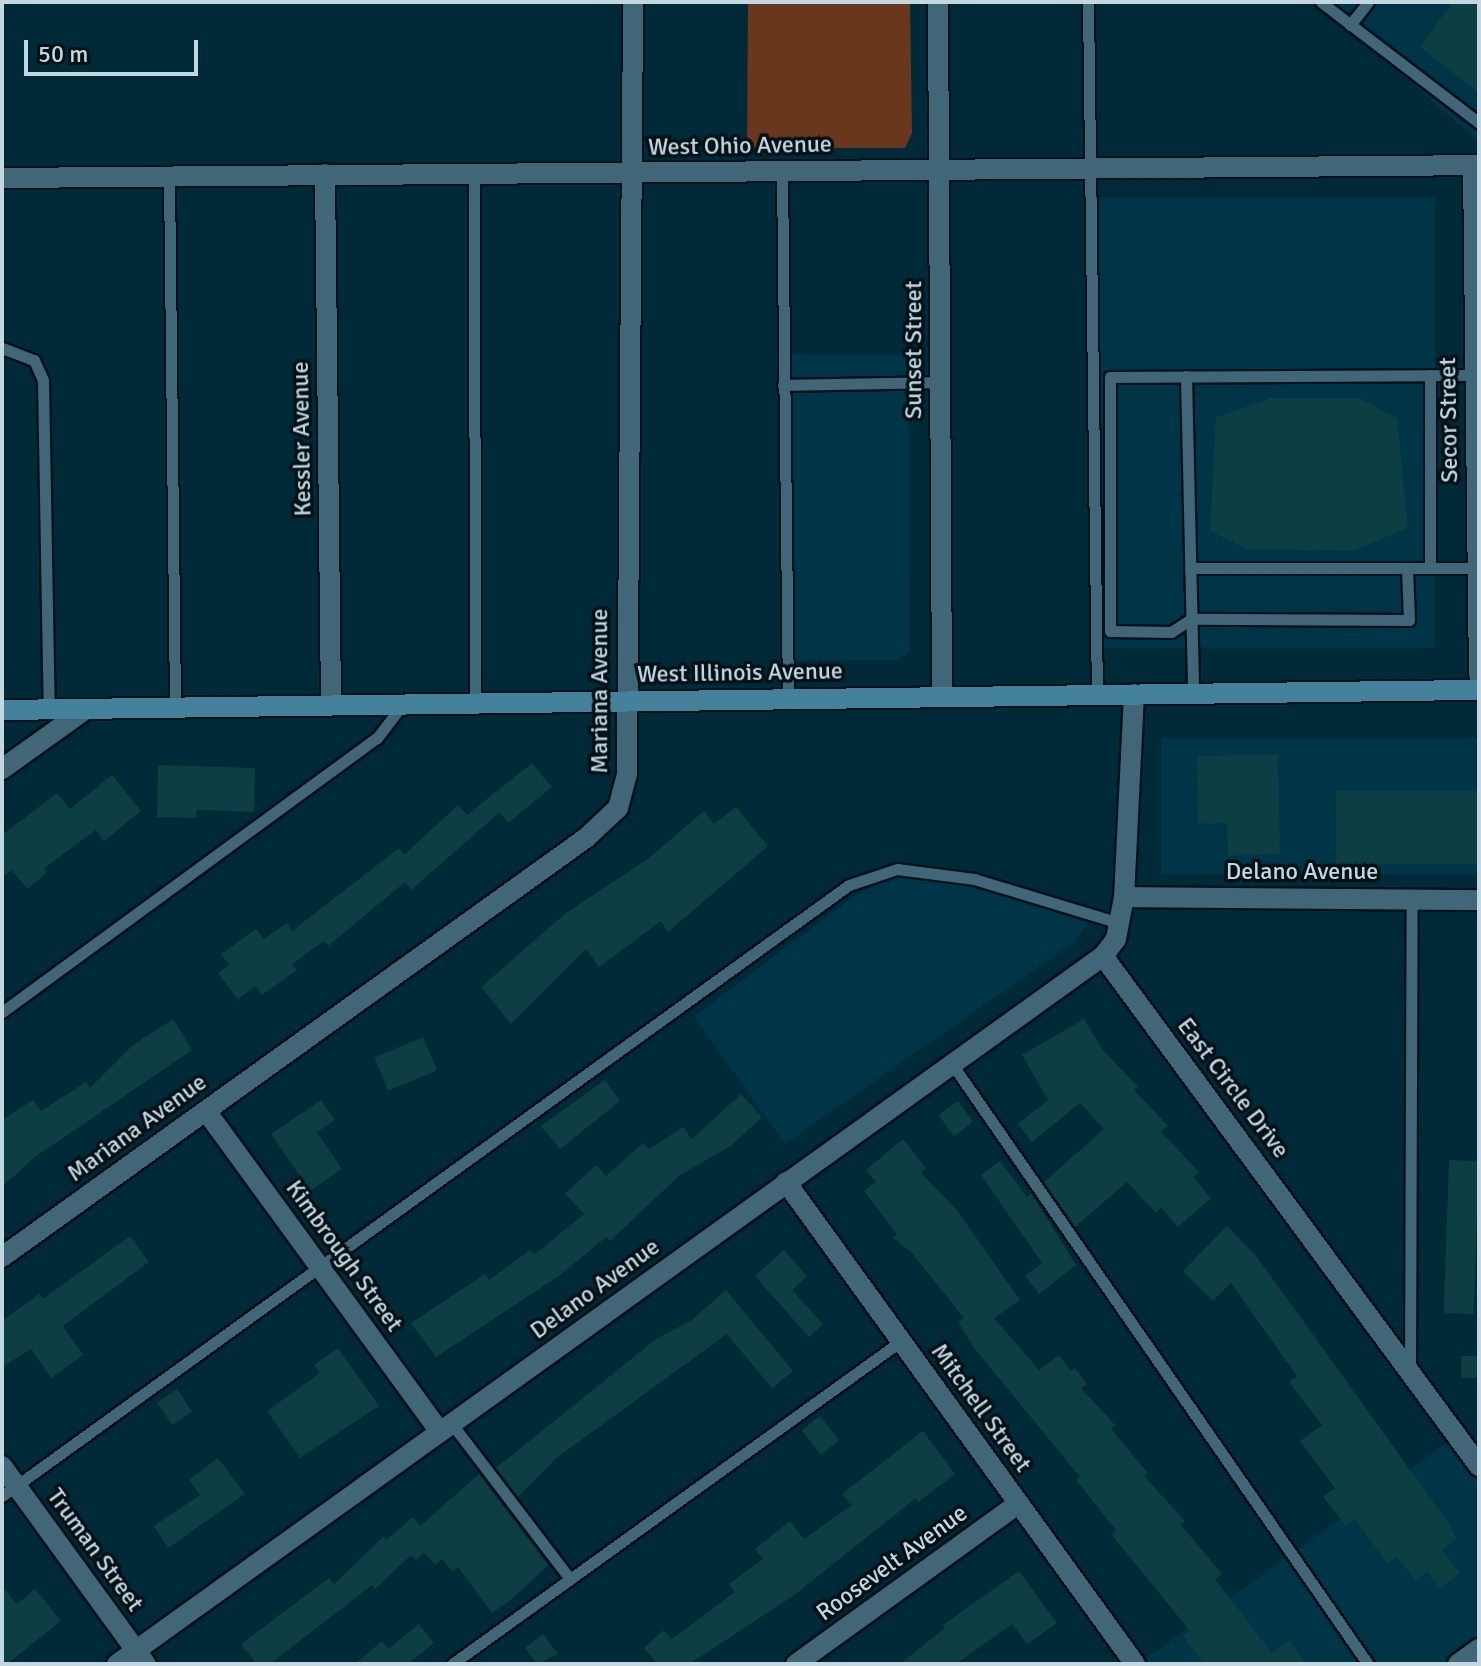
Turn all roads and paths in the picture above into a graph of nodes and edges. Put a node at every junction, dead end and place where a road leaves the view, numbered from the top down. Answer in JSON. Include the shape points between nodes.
{"nodes":[{"id":1,"x":633,"y":2,"type":"edge"},
{"id":2,"x":938,"y":2,"type":"edge"},
{"id":3,"x":1088,"y":2,"type":"edge"},
{"id":4,"x":1321,"y":2,"type":"edge"},
{"id":5,"x":1368,"y":2,"type":"edge"},
{"id":6,"x":1350,"y":25,"type":"junction"},
{"id":7,"x":1479,"y":123,"type":"edge"},
{"id":8,"x":1476,"y":165,"type":"edge"},
{"id":9,"x":1090,"y":169,"type":"junction"},
{"id":10,"x":939,"y":170,"type":"junction"},
{"id":11,"x":782,"y":172,"type":"junction"},
{"id":12,"x":633,"y":173,"type":"junction"},
{"id":13,"x":325,"y":174,"type":"junction"},
{"id":14,"x":474,"y":174,"type":"junction"},
{"id":15,"x":169,"y":176,"type":"junction"},
{"id":16,"x":2,"y":178,"type":"edge"},
{"id":17,"x":2,"y":348,"type":"edge"},
{"id":18,"x":1430,"y":375,"type":"junction"},
{"id":19,"x":1474,"y":375,"type":"junction"},
{"id":20,"x":1186,"y":376,"type":"junction"},
{"id":21,"x":940,"y":382,"type":"junction"},
{"id":22,"x":783,"y":385,"type":"junction"},
{"id":23,"x":1430,"y":567,"type":"junction"},
{"id":24,"x":1190,"y":568,"type":"junction"},
{"id":25,"x":1407,"y":568,"type":"junction"},
{"id":26,"x":1478,"y":568,"type":"edge"},
{"id":27,"x":1191,"y":619,"type":"junction"},
{"id":28,"x":1479,"y":675,"type":"edge"},
{"id":29,"x":1479,"y":690,"type":"edge"},
{"id":30,"x":1193,"y":693,"type":"junction"},
{"id":31,"x":1134,"y":694,"type":"junction"},
{"id":32,"x":1097,"y":695,"type":"junction"},
{"id":33,"x":942,"y":697,"type":"junction"},
{"id":34,"x":788,"y":698,"type":"junction"},
{"id":35,"x":475,"y":701,"type":"junction"},
{"id":36,"x":626,"y":701,"type":"junction"},
{"id":37,"x":405,"y":702,"type":"junction"},
{"id":38,"x":331,"y":703,"type":"junction"},
{"id":39,"x":175,"y":706,"type":"junction"},
{"id":40,"x":49,"y":709,"type":"junction"},
{"id":41,"x":86,"y":709,"type":"junction"},
{"id":42,"x":2,"y":710,"type":"edge"},
{"id":43,"x":2,"y":769,"type":"edge"},
{"id":44,"x":1124,"y":897,"type":"junction"},
{"id":45,"x":1412,"y":899,"type":"junction"},
{"id":46,"x":1479,"y":900,"type":"edge"},
{"id":47,"x":1120,"y":923,"type":"junction"},
{"id":48,"x":1103,"y":956,"type":"junction"},
{"id":49,"x":2,"y":1012,"type":"edge"},
{"id":50,"x":952,"y":1064,"type":"junction"},
{"id":51,"x":206,"y":1111,"type":"junction"},
{"id":52,"x":786,"y":1182,"type":"junction"},
{"id":53,"x":2,"y":1257,"type":"edge"},
{"id":54,"x":321,"y":1270,"type":"junction"},
{"id":55,"x":901,"y":1341,"type":"junction"},
{"id":56,"x":1410,"y":1370,"type":"junction"},
{"id":57,"x":446,"y":1428,"type":"junction"},
{"id":58,"x":2,"y":1466,"type":"edge"},
{"id":59,"x":1479,"y":1466,"type":"edge"},
{"id":60,"x":9,"y":1491,"type":"edge"},
{"id":61,"x":1018,"y":1504,"type":"junction"},
{"id":62,"x":570,"y":1579,"type":"junction"},
{"id":63,"x":1479,"y":1649,"type":"edge"},
{"id":64,"x":141,"y":1657,"type":"edge"},
{"id":65,"x":117,"y":1664,"type":"edge"},
{"id":66,"x":452,"y":1664,"type":"edge"},
{"id":67,"x":796,"y":1664,"type":"edge"},
{"id":68,"x":1135,"y":1664,"type":"edge"},
{"id":69,"x":1368,"y":1664,"type":"edge"},
{"id":70,"x":1458,"y":1664,"type":"edge"}],
"edges":[{"from":1,"to":12,"type":"street","name":"Mariana Avenue"},
{"from":2,"to":10,"type":"street","name":"Sunset Street"},
{"from":3,"to":9,"type":"lane"},
{"from":4,"to":6,"type":"lane"},
{"from":5,"to":6,"type":"lane"},
{"from":6,"to":7,"type":"lane"},
{"from":8,"to":9,"type":"street","name":"West Ohio Avenue"},
{"from":8,"to":19,"type":"street","name":"Secor Street"},
{"from":9,"to":10,"type":"street","name":"West Ohio Avenue"},
{"from":9,"to":32,"type":"lane"},
{"from":10,"to":11,"type":"street","name":"West Ohio Avenue"},
{"from":10,"to":21,"type":"street","name":"Sunset Street"},
{"from":11,"to":12,"type":"street","name":"West Ohio Avenue"},
{"from":11,"to":22,"type":"lane"},
{"from":12,"to":14,"type":"street","name":"West Ohio Avenue"},
{"from":12,"to":36,"type":"street","name":"Mariana Avenue"},
{"from":13,"to":14,"type":"street","name":"West Ohio Avenue"},
{"from":13,"to":15,"type":"street","name":"West Ohio Avenue"},
{"from":13,"to":38,"type":"street","name":"Kessler Avenue"},
{"from":14,"to":35,"type":"lane"},
{"from":15,"to":16,"type":"street","name":"West Ohio Avenue"},
{"from":15,"to":39,"type":"lane"},
{"from":17,"to":40,"type":"lane","via":[[34,360],[43,380]]},
{"from":18,"to":19,"type":"lane"},
{"from":18,"to":20,"type":"lane"},
{"from":18,"to":23,"type":"lane"},
{"from":19,"to":26,"type":"street","name":"Secor Street"},
{"from":20,"to":24,"type":"lane"},
{"from":20,"to":27,"type":"lane","via":[[1110,377],[1110,631],[1171,632]]},
{"from":21,"to":22,"type":"lane"},
{"from":21,"to":33,"type":"street","name":"Sunset Street"},
{"from":22,"to":34,"type":"lane"},
{"from":23,"to":25,"type":"lane"},
{"from":23,"to":26,"type":"lane"},
{"from":24,"to":25,"type":"lane"},
{"from":24,"to":27,"type":"lane"},
{"from":25,"to":27,"type":"lane","via":[[1409,620]]},
{"from":26,"to":28,"type":"street","name":"Secor Street"},
{"from":27,"to":30,"type":"lane"},
{"from":29,"to":30,"type":"main road","name":"West Illinois Avenue"},
{"from":30,"to":31,"type":"main road","name":"West Illinois Avenue"},
{"from":31,"to":32,"type":"main road","name":"West Illinois Avenue"},
{"from":31,"to":44,"type":"street"},
{"from":32,"to":33,"type":"main road","name":"West Illinois Avenue"},
{"from":33,"to":34,"type":"main road","name":"West Illinois Avenue"},
{"from":34,"to":36,"type":"main road","name":"West Illinois Avenue"},
{"from":35,"to":36,"type":"main road","name":"West Illinois Avenue"},
{"from":35,"to":37,"type":"main road","name":"West Illinois Avenue"},
{"from":36,"to":51,"type":"street","name":"Mariana Avenue","via":[[626,785],[618,808],[600,828]]},
{"from":37,"to":38,"type":"main road","name":"West Illinois Avenue"},
{"from":37,"to":49,"type":"lane","via":[[377,738]]},
{"from":38,"to":39,"type":"main road","name":"West Illinois Avenue"},
{"from":39,"to":41,"type":"main road","name":"West Illinois Avenue"},
{"from":40,"to":41,"type":"main road","name":"West Illinois Avenue"},
{"from":40,"to":42,"type":"main road","name":"West Illinois Avenue"},
{"from":41,"to":43,"type":"street"},
{"from":44,"to":45,"type":"street","name":"Delano Avenue"},
{"from":44,"to":47,"type":"street"},
{"from":45,"to":46,"type":"street","name":"Delano Avenue"},
{"from":45,"to":56,"type":"lane"},
{"from":47,"to":48,"type":"street"},
{"from":47,"to":54,"type":"lane","via":[[974,879],[897,869],[849,885]]},
{"from":48,"to":50,"type":"street","name":"Delano Avenue"},
{"from":48,"to":56,"type":"street","name":"East Circle Drive"},
{"from":50,"to":52,"type":"street","name":"Delano Avenue"},
{"from":50,"to":69,"type":"lane"},
{"from":51,"to":53,"type":"street","name":"Mariana Avenue"},
{"from":51,"to":54,"type":"street","name":"Kimbrough Street"},
{"from":52,"to":55,"type":"street","name":"Mitchell Street"},
{"from":52,"to":57,"type":"street","name":"Delano Avenue"},
{"from":54,"to":57,"type":"street","name":"Kimbrough Street"},
{"from":54,"to":60,"type":"lane"},
{"from":55,"to":61,"type":"street","name":"Mitchell Street"},
{"from":55,"to":62,"type":"lane"},
{"from":56,"to":59,"type":"street","name":"East Circle Drive"},
{"from":57,"to":62,"type":"lane"},
{"from":57,"to":64,"type":"street","name":"Delano Avenue"},
{"from":58,"to":60,"type":"street","name":"Truman Street"},
{"from":60,"to":64,"type":"street","name":"Truman Street"},
{"from":61,"to":67,"type":"street","name":"Roosevelt Avenue"},
{"from":61,"to":68,"type":"street","name":"Mitchell Street"},
{"from":62,"to":66,"type":"lane"},
{"from":63,"to":70,"type":"street"},
{"from":64,"to":65,"type":"street","name":"Delano Avenue"}]}
